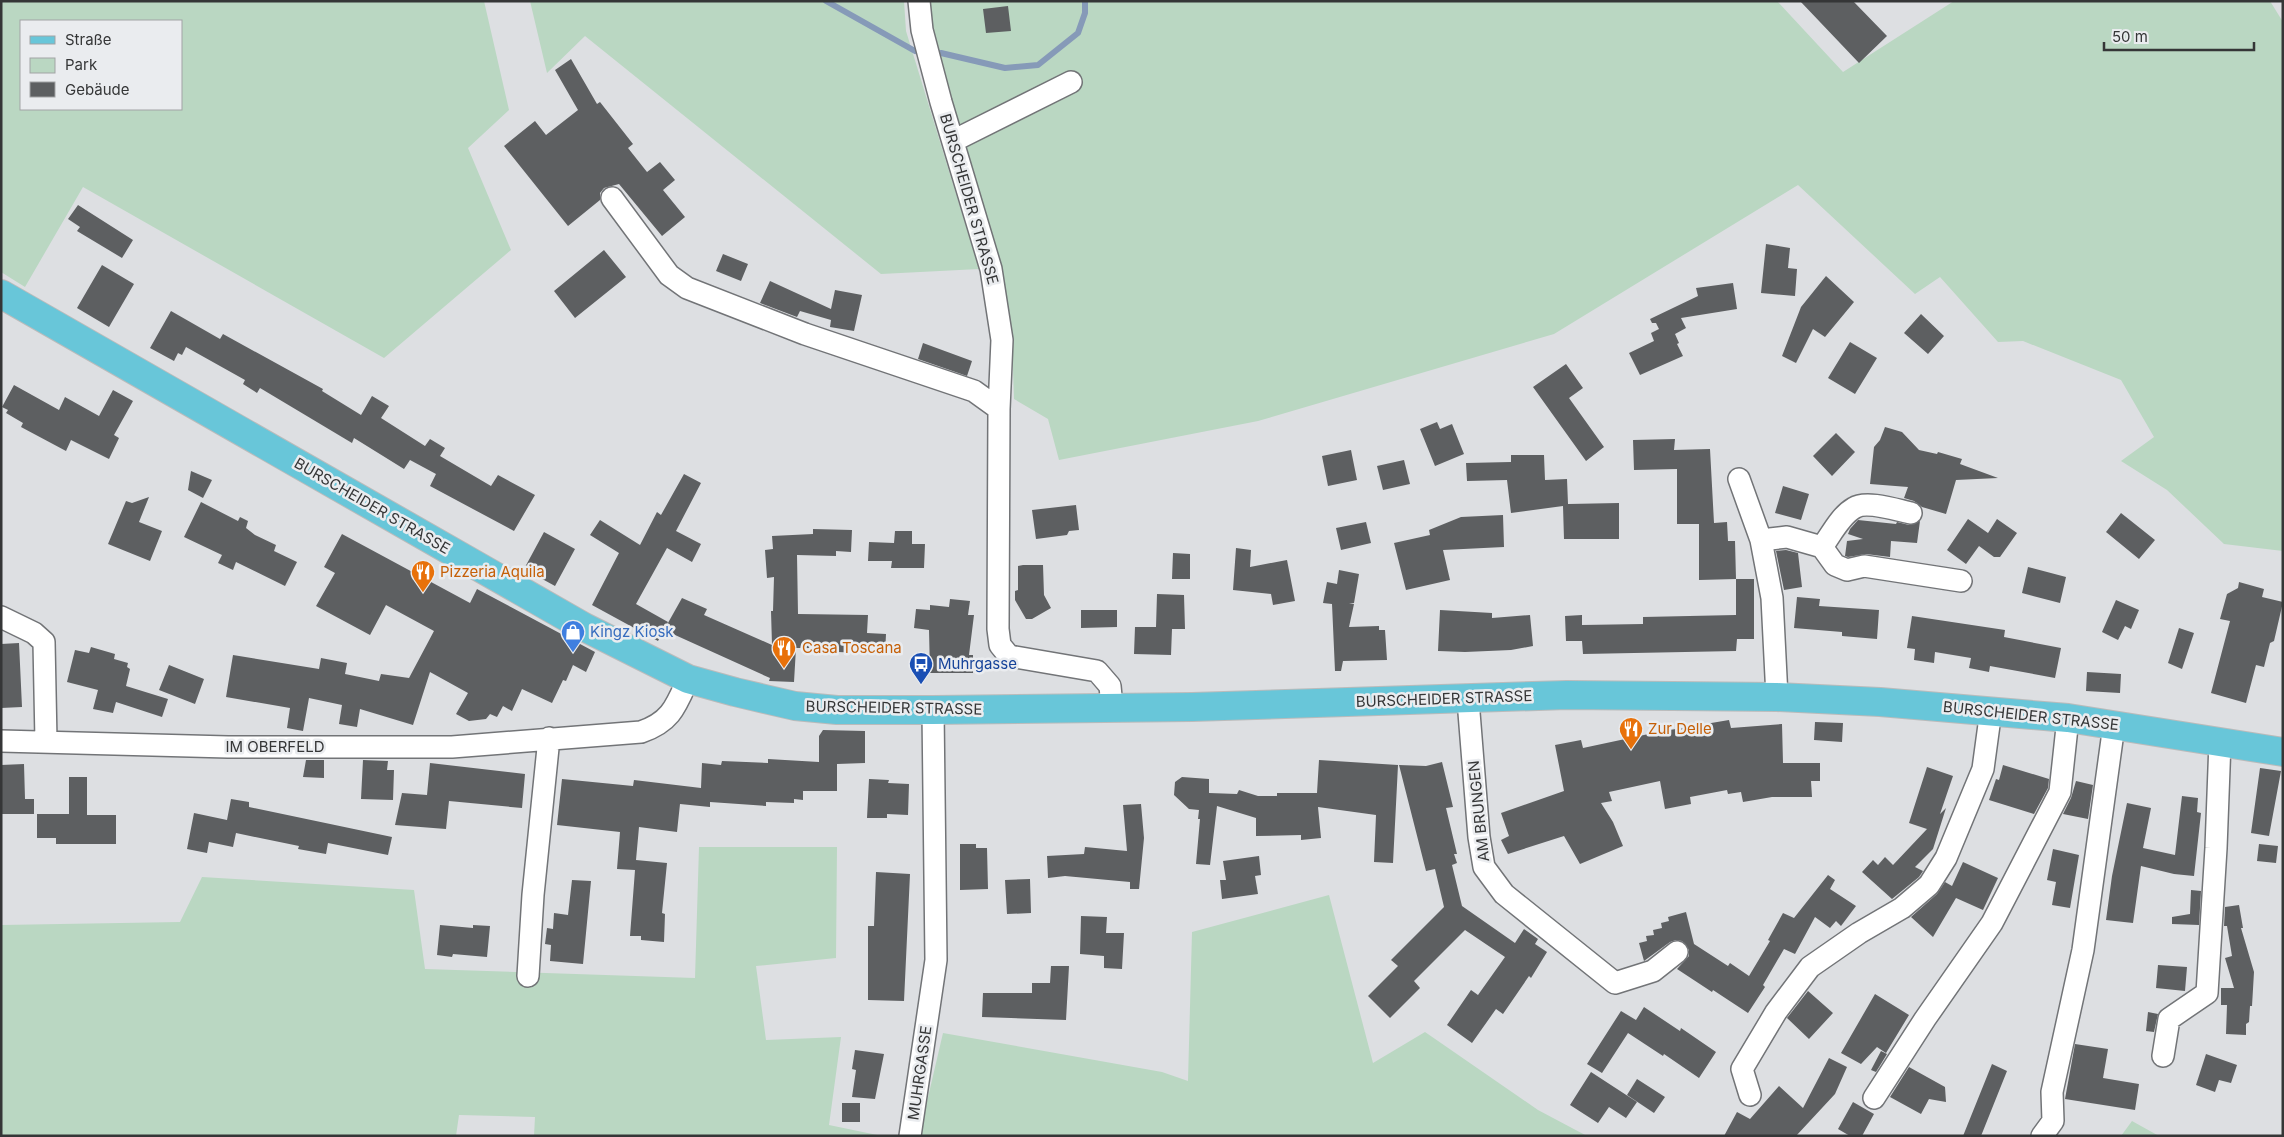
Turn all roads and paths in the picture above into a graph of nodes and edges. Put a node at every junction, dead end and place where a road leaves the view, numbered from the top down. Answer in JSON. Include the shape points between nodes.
{"nodes":[{"id":1,"x":919,"y":1,"type":"edge"},
{"id":2,"x":1071,"y":82,"type":"dead end"},
{"id":3,"x":953,"y":141,"type":"junction"},
{"id":4,"x":612,"y":198,"type":"dead end"},
{"id":5,"x":1,"y":294,"type":"edge"},
{"id":6,"x":998,"y":409,"type":"junction"},
{"id":7,"x":1739,"y":479,"type":"dead end"},
{"id":8,"x":1911,"y":513,"type":"dead end"},
{"id":9,"x":1761,"y":540,"type":"junction"},
{"id":10,"x":1822,"y":547,"type":"junction"},
{"id":11,"x":1961,"y":581,"type":"dead end"},
{"id":12,"x":1,"y":617,"type":"edge"},
{"id":13,"x":688,"y":679,"type":"junction"},
{"id":14,"x":1777,"y":697,"type":"junction"},
{"id":15,"x":1468,"y":700,"type":"junction"},
{"id":16,"x":1112,"y":707,"type":"junction"},
{"id":17,"x":933,"y":710,"type":"junction"},
{"id":18,"x":1991,"y":710,"type":"junction"},
{"id":19,"x":2068,"y":718,"type":"junction"},
{"id":20,"x":2114,"y":724,"type":"junction"},
{"id":21,"x":549,"y":738,"type":"junction"},
{"id":22,"x":46,"y":740,"type":"junction"},
{"id":23,"x":1,"y":741,"type":"edge"},
{"id":24,"x":2220,"y":742,"type":"junction"},
{"id":25,"x":2283,"y":752,"type":"edge"},
{"id":26,"x":1677,"y":952,"type":"dead end"},
{"id":27,"x":528,"y":976,"type":"dead end"},
{"id":28,"x":2163,"y":1056,"type":"dead end"},
{"id":29,"x":1750,"y":1096,"type":"dead end"},
{"id":30,"x":1874,"y":1098,"type":"dead end"},
{"id":31,"x":910,"y":1136,"type":"edge"},
{"id":32,"x":2042,"y":1136,"type":"edge"}],
"edges":[{"from":1,"to":3,"type":"street","name":"BURSCHEIDER STRASSE","via":[[922,30]]},
{"from":2,"to":3,"type":"street"},
{"from":3,"to":6,"type":"street","name":"BURSCHEIDER STRASSE","via":[[991,269],[1002,340]]},
{"from":4,"to":6,"type":"street","via":[[669,275],[687,288],[805,334],[974,391]]},
{"from":5,"to":13,"type":"main road","name":"BURSCHEIDER STRASSE","via":[[584,627]]},
{"from":6,"to":16,"type":"street","name":"BURSCHEIDER STRASSE","via":[[1000,645],[1009,656],[1097,671],[1110,686]]},
{"from":7,"to":9,"type":"street"},
{"from":8,"to":10,"type":"street","via":[[1880,506],[1856,506],[1846,514]]},
{"from":9,"to":10,"type":"street","via":[[1787,537]]},
{"from":9,"to":14,"type":"street","via":[[1772,598]]},
{"from":10,"to":11,"type":"street","via":[[1835,565],[1848,570],[1864,566]]},
{"from":12,"to":22,"type":"street","via":[[34,633],[44,642]]},
{"from":13,"to":17,"type":"main road","name":"BURSCHEIDER STRASSE","via":[[795,706],[837,710]]},
{"from":13,"to":21,"type":"street","name":"IM OBERFELD","via":[[669,716],[657,727],[641,732]]},
{"from":14,"to":15,"type":"main road","name":"BURSCHEIDER STRASSE","via":[[1567,695]]},
{"from":14,"to":18,"type":"main road","name":"BURSCHEIDER STRASSE"},
{"from":15,"to":16,"type":"main road","name":"BURSCHEIDER STRASSE"},
{"from":15,"to":26,"type":"street","name":"AM BRUNGEN","via":[[1484,867],[1504,894],[1615,983],[1653,970]]},
{"from":16,"to":17,"type":"main road","name":"BURSCHEIDER STRASSE"},
{"from":17,"to":31,"type":"street","name":"MUHRGASSE","via":[[936,960]]},
{"from":18,"to":19,"type":"main road","name":"BURSCHEIDER STRASSE"},
{"from":18,"to":29,"type":"street","via":[[1983,769],[1946,858],[1929,886],[1902,908],[1810,967],[1774,1014],[1742,1069]]},
{"from":19,"to":20,"type":"main road","name":"BURSCHEIDER STRASSE"},
{"from":19,"to":30,"type":"street","via":[[2060,792],[1992,923]]},
{"from":20,"to":24,"type":"main road","name":"BURSCHEIDER STRASSE"},
{"from":20,"to":32,"type":"street","via":[[2084,950],[2052,1092],[2053,1121]]},
{"from":21,"to":22,"type":"street","name":"IM OBERFELD","via":[[452,747],[228,747]]},
{"from":21,"to":27,"type":"street"},
{"from":22,"to":23,"type":"street","name":"IM OBERFELD"},
{"from":24,"to":25,"type":"main road","name":"BURSCHEIDER STRASSE"},
{"from":24,"to":28,"type":"street","via":[[2207,993],[2169,1019]]}]}
